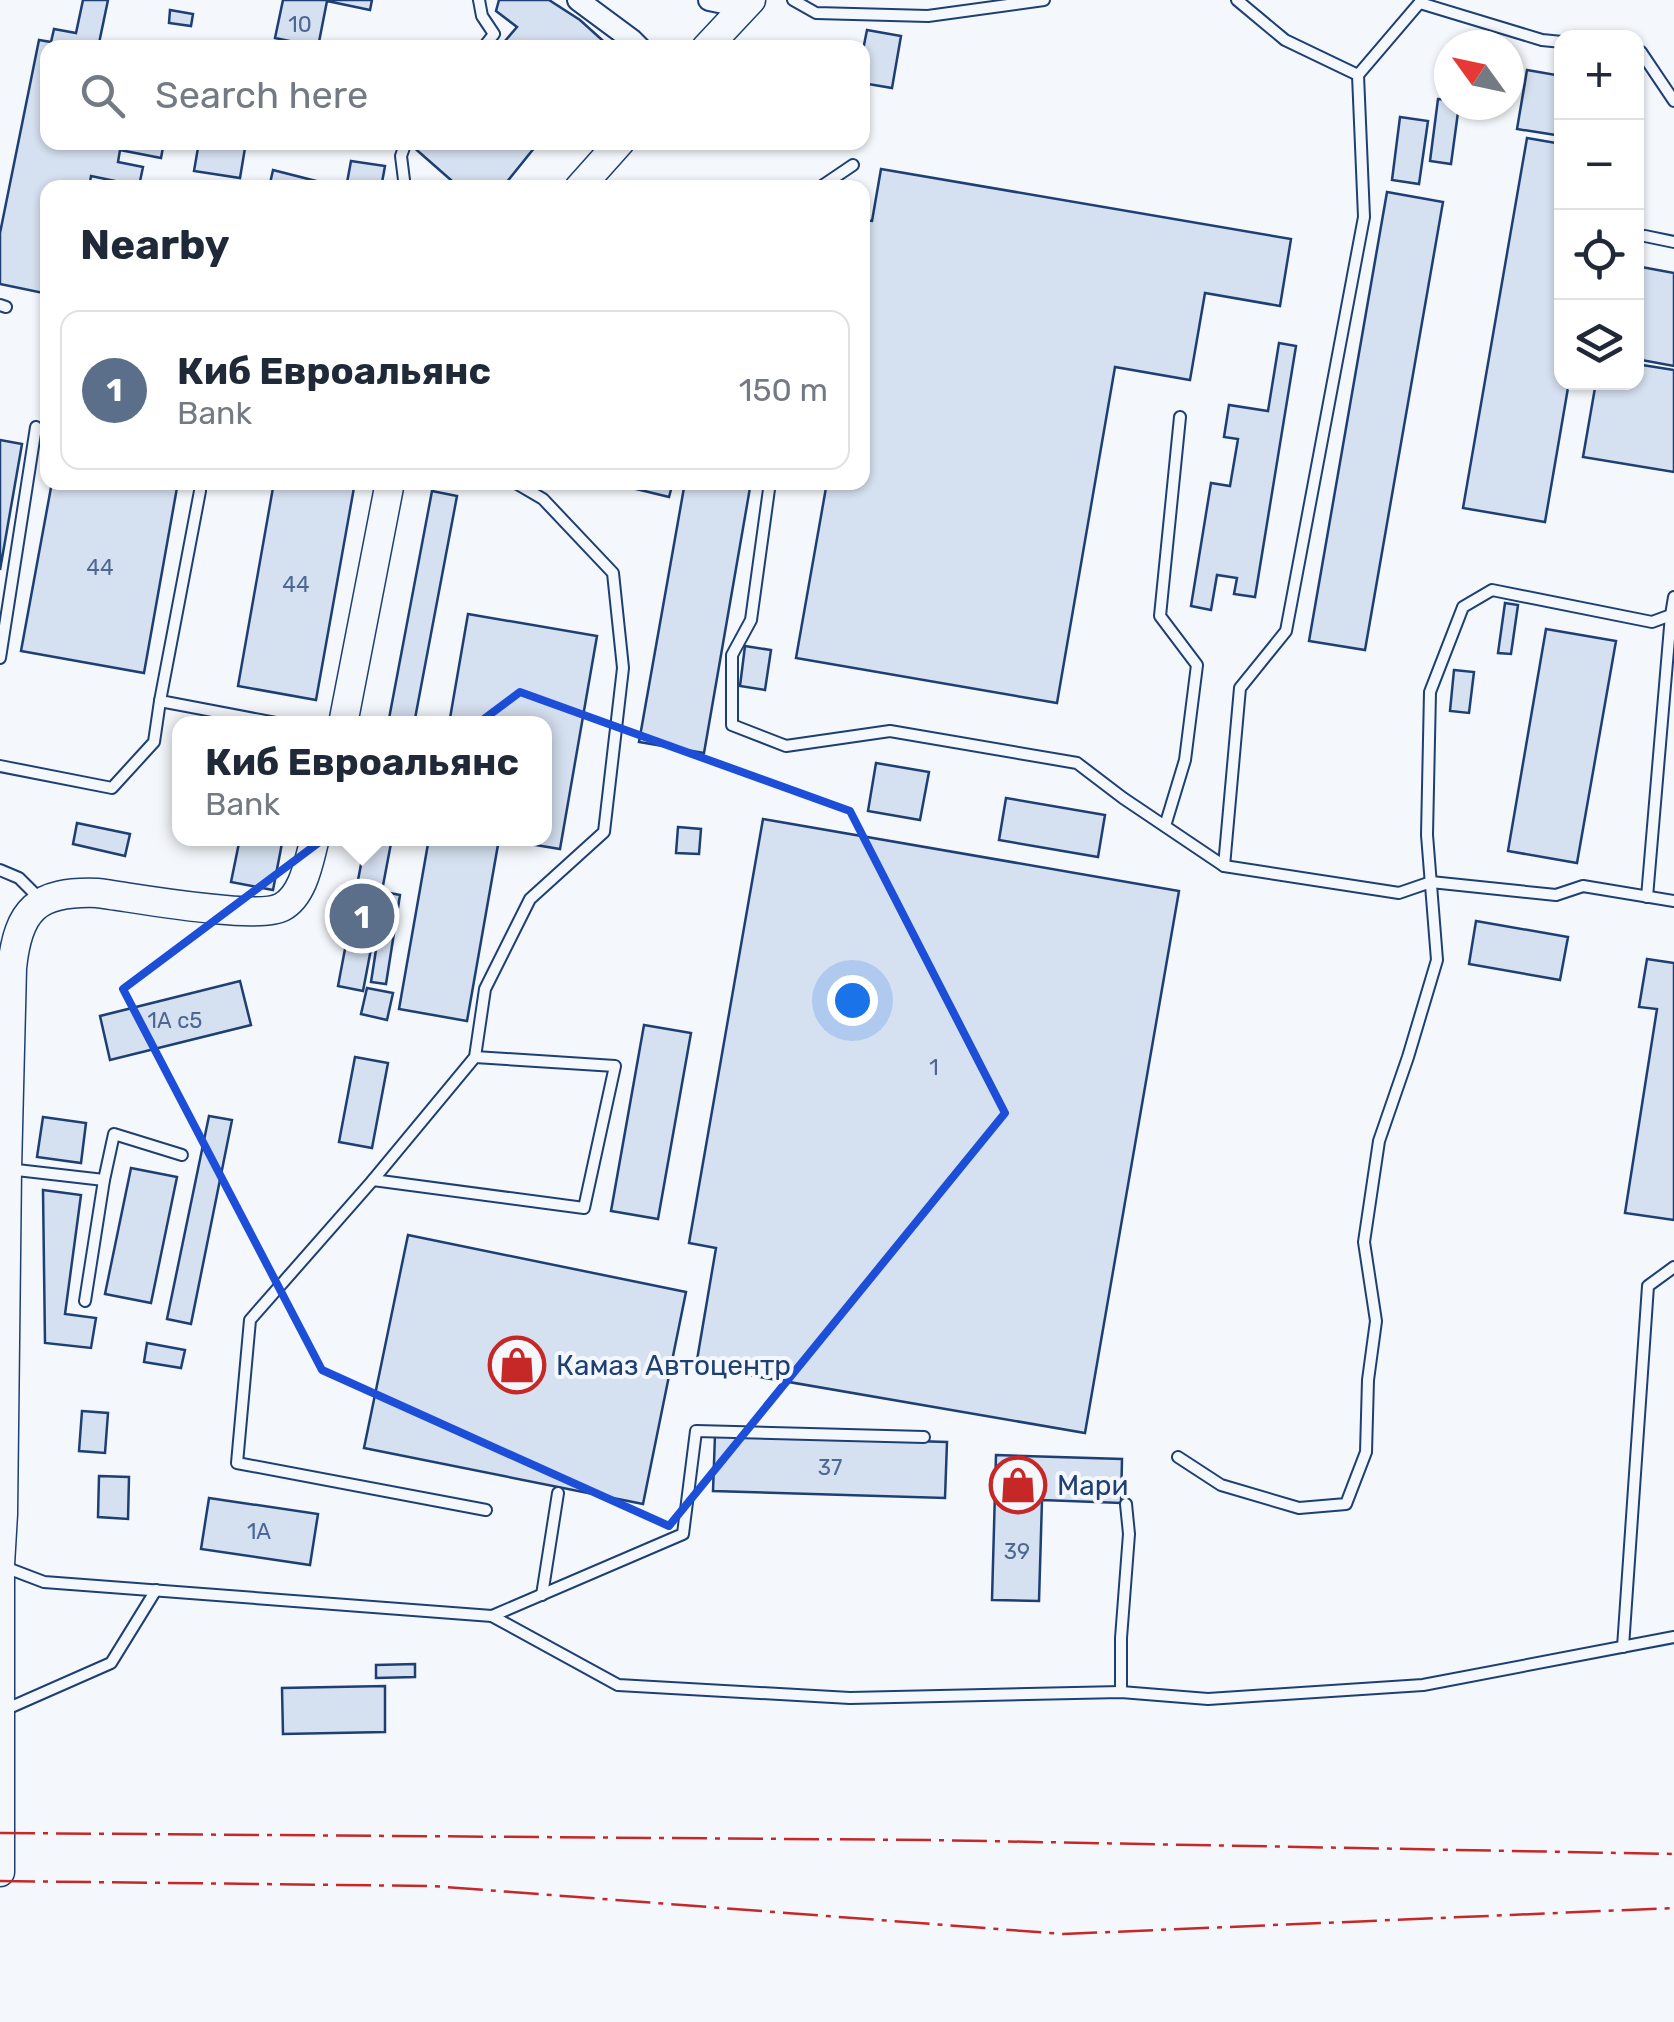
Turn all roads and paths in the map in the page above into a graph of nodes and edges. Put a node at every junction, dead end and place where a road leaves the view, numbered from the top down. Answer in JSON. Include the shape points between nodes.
{"nodes":[{"id":1,"x":479,"y":0,"type":"edge"},
{"id":2,"x":578,"y":0,"type":"edge"},
{"id":3,"x":709,"y":0,"type":"edge"},
{"id":4,"x":793,"y":0,"type":"edge"},
{"id":5,"x":1044,"y":0,"type":"edge"},
{"id":6,"x":1237,"y":0,"type":"edge"},
{"id":7,"x":1421,"y":2,"type":"edge"},
{"id":8,"x":747,"y":4,"type":"edge"},
{"id":9,"x":489,"y":40,"type":"edge"},
{"id":10,"x":632,"y":40,"type":"edge"},
{"id":11,"x":713,"y":40,"type":"edge"},
{"id":12,"x":1554,"y":41,"type":"edge"},
{"id":13,"x":1644,"y":56,"type":"edge"},
{"id":14,"x":1358,"y":75,"type":"junction"},
{"id":15,"x":1674,"y":100,"type":"edge"},
{"id":16,"x":403,"y":150,"type":"edge"},
{"id":17,"x":613,"y":150,"type":"edge"},
{"id":18,"x":853,"y":164,"type":"dead end"},
{"id":19,"x":403,"y":180,"type":"edge"},
{"id":20,"x":586,"y":180,"type":"edge"},
{"id":21,"x":830,"y":180,"type":"edge"},
{"id":22,"x":1645,"y":236,"type":"dead end"},
{"id":23,"x":1674,"y":242,"type":"edge"},
{"id":24,"x":1180,"y":417,"type":"dead end"},
{"id":25,"x":36,"y":426,"type":"dead end"},
{"id":26,"x":388,"y":490,"type":"edge"},
{"id":27,"x":528,"y":490,"type":"edge"},
{"id":28,"x":769,"y":490,"type":"edge"},
{"id":29,"x":200,"y":491,"type":"dead end"},
{"id":30,"x":1674,"y":597,"type":"edge"},
{"id":31,"x":1670,"y":616,"type":"junction"},
{"id":32,"x":0,"y":658,"type":"edge"},
{"id":33,"x":160,"y":701,"type":"junction"},
{"id":34,"x":238,"y":716,"type":"edge"},
{"id":35,"x":345,"y":716,"type":"edge"},
{"id":36,"x":0,"y":766,"type":"edge"},
{"id":37,"x":1164,"y":826,"type":"junction"},
{"id":38,"x":313,"y":846,"type":"edge"},
{"id":39,"x":1224,"y":866,"type":"junction"},
{"id":40,"x":0,"y":870,"type":"edge"},
{"id":41,"x":1431,"y":882,"type":"junction"},
{"id":42,"x":1647,"y":897,"type":"junction"},
{"id":43,"x":42,"y":901,"type":"junction"},
{"id":44,"x":1674,"y":901,"type":"edge"},
{"id":45,"x":9,"y":936,"type":"edge"},
{"id":46,"x":475,"y":1057,"type":"junction"},
{"id":47,"x":182,"y":1155,"type":"dead end"},
{"id":48,"x":7,"y":1169,"type":"junction"},
{"id":49,"x":104,"y":1180,"type":"junction"},
{"id":50,"x":373,"y":1180,"type":"junction"},
{"id":51,"x":1674,"y":1267,"type":"edge"},
{"id":52,"x":85,"y":1301,"type":"dead end"},
{"id":53,"x":924,"y":1437,"type":"dead end"},
{"id":54,"x":1178,"y":1457,"type":"dead end"},
{"id":55,"x":558,"y":1493,"type":"dead end"},
{"id":56,"x":1126,"y":1504,"type":"dead end"},
{"id":57,"x":486,"y":1510,"type":"dead end"},
{"id":58,"x":0,"y":1565,"type":"edge"},
{"id":59,"x":156,"y":1590,"type":"junction"},
{"id":60,"x":542,"y":1595,"type":"junction"},
{"id":61,"x":0,"y":1615,"type":"edge"},
{"id":62,"x":492,"y":1616,"type":"junction"},
{"id":63,"x":1674,"y":1637,"type":"edge"},
{"id":64,"x":1624,"y":1647,"type":"junction"},
{"id":65,"x":1121,"y":1692,"type":"junction"},
{"id":66,"x":1,"y":1711,"type":"edge"},
{"id":67,"x":0,"y":1872,"type":"edge"}],
"edges":[{"from":1,"to":9,"type":"lane","via":[[494,34]]},
{"from":2,"to":10,"type":"street"},
{"from":3,"to":8,"type":"street"},
{"from":4,"to":5,"type":"lane","via":[[816,13],[928,16]]},
{"from":6,"to":14,"type":"lane","via":[[1284,40]]},
{"from":7,"to":12,"type":"lane"},
{"from":7,"to":14,"type":"lane"},
{"from":8,"to":11,"type":"street"},
{"from":13,"to":15,"type":"lane"},
{"from":14,"to":39,"type":"lane","via":[[1364,216],[1286,631],[1240,688]]},
{"from":16,"to":19,"type":"lane"},
{"from":17,"to":20,"type":"street"},
{"from":18,"to":21,"type":"lane"},
{"from":22,"to":23,"type":"lane"},
{"from":24,"to":37,"type":"lane","via":[[1160,616],[1197,665],[1185,760]]},
{"from":25,"to":32,"type":"lane"},
{"from":26,"to":35,"type":"street"},
{"from":27,"to":46,"type":"lane","via":[[613,573],[623,668],[604,832],[530,899],[484,989]]},
{"from":28,"to":37,"type":"lane","via":[[751,620],[732,655],[732,725],[786,746],[890,731],[1077,764]]},
{"from":29,"to":33,"type":"lane"},
{"from":30,"to":31,"type":"lane"},
{"from":31,"to":41,"type":"lane","via":[[1652,622],[1492,590],[1463,607],[1430,692]]},
{"from":31,"to":42,"type":"lane"},
{"from":33,"to":34,"type":"lane"},
{"from":33,"to":36,"type":"lane","via":[[154,742],[112,788]]},
{"from":37,"to":39,"type":"lane"},
{"from":38,"to":43,"type":"street","via":[[297,891],[277,909],[244,912],[97,893]]},
{"from":39,"to":41,"type":"lane","via":[[1399,894]]},
{"from":40,"to":43,"type":"lane"},
{"from":41,"to":42,"type":"lane","via":[[1556,895],[1582,886]]},
{"from":41,"to":54,"type":"lane","via":[[1436,960],[1379,1140],[1364,1242],[1376,1321],[1366,1452],[1346,1504],[1300,1508],[1221,1485]]},
{"from":42,"to":44,"type":"lane"},
{"from":43,"to":45,"type":"street"},
{"from":45,"to":48,"type":"street"},
{"from":46,"to":50,"type":"lane"},
{"from":46,"to":50,"type":"lane","via":[[615,1066],[584,1208]]},
{"from":47,"to":49,"type":"lane","via":[[114,1134]]},
{"from":48,"to":49,"type":"lane"},
{"from":48,"to":58,"type":"street"},
{"from":49,"to":52,"type":"lane"},
{"from":50,"to":57,"type":"lane","via":[[250,1320],[237,1463]]},
{"from":51,"to":64,"type":"lane","via":[[1648,1286]]},
{"from":53,"to":60,"type":"lane","via":[[696,1431],[683,1534]]},
{"from":55,"to":60,"type":"lane"},
{"from":56,"to":65,"type":"lane"},
{"from":58,"to":59,"type":"lane","via":[[44,1582]]},
{"from":58,"to":61,"type":"street"},
{"from":59,"to":62,"type":"lane"},
{"from":59,"to":66,"type":"lane","via":[[111,1662]]},
{"from":60,"to":62,"type":"lane"},
{"from":61,"to":66,"type":"street"},
{"from":62,"to":65,"type":"lane","via":[[618,1685],[850,1698]]},
{"from":63,"to":64,"type":"lane"},
{"from":64,"to":65,"type":"lane","via":[[1423,1685],[1208,1699]]},
{"from":66,"to":67,"type":"street"}]}
